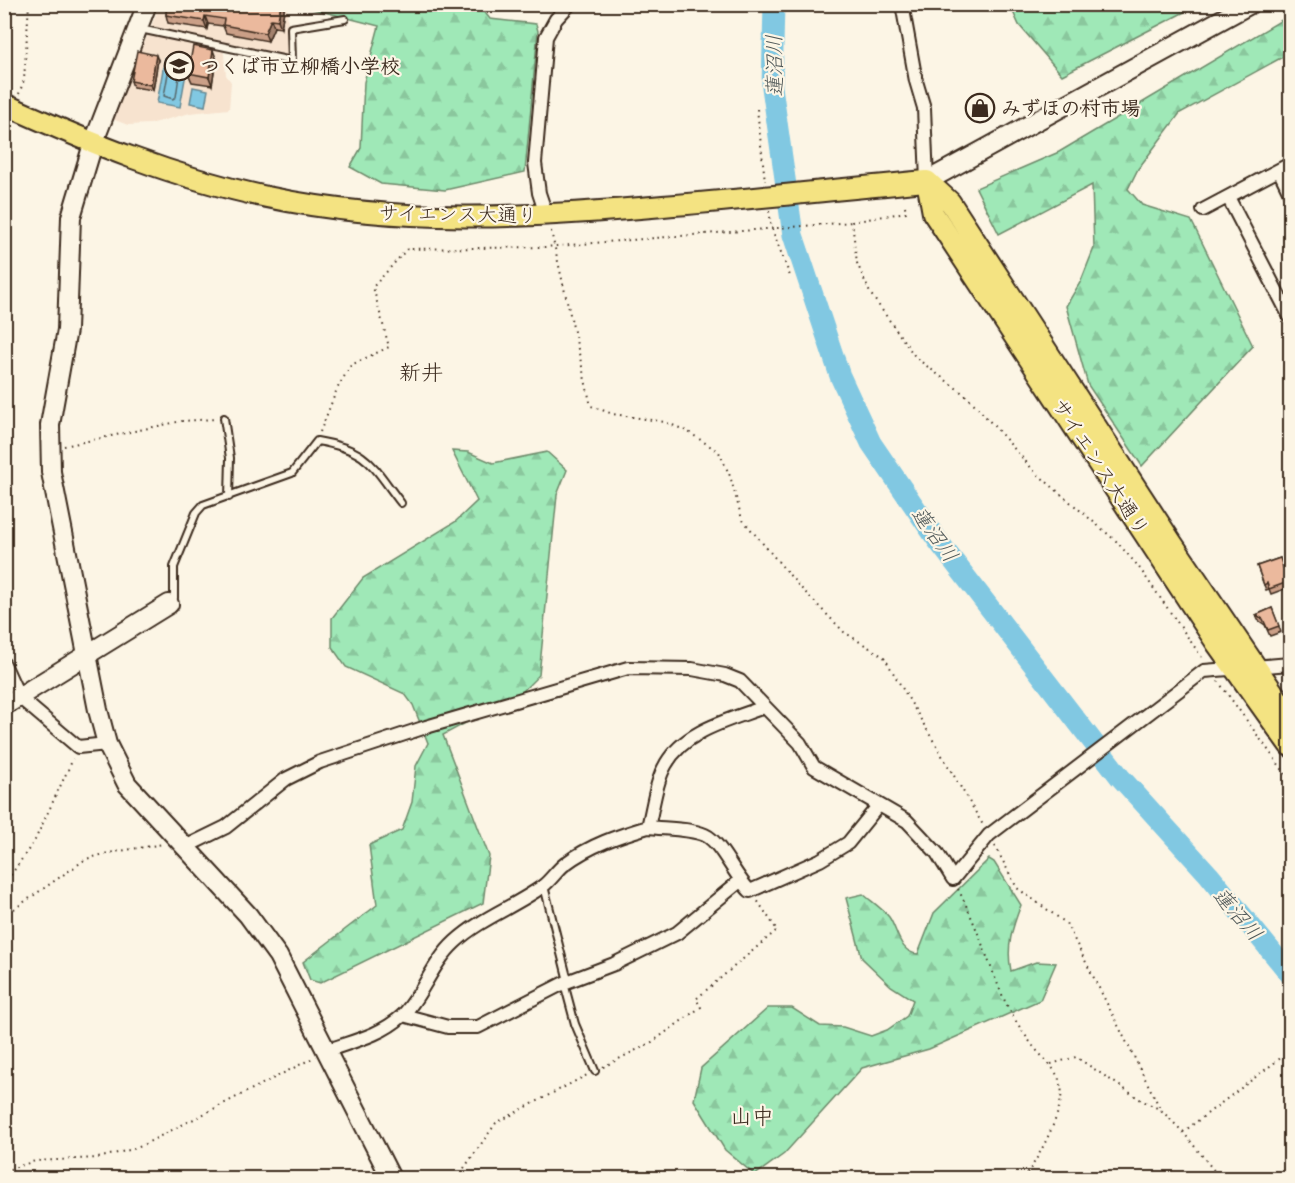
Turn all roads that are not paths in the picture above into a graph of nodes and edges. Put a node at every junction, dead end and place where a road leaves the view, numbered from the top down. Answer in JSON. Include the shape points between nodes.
{"nodes":[{"id":1,"x":147,"y":4,"type":"edge"},
{"id":2,"x":570,"y":4,"type":"edge"},
{"id":3,"x":902,"y":4,"type":"edge"},
{"id":4,"x":1250,"y":4,"type":"edge"},
{"id":5,"x":345,"y":19,"type":"dead end"},
{"id":6,"x":137,"y":28,"type":"junction"},
{"id":7,"x":9,"y":106,"type":"edge"},
{"id":8,"x":93,"y":144,"type":"junction"},
{"id":9,"x":1290,"y":164,"type":"edge"},
{"id":10,"x":1279,"y":170,"type":"junction"},
{"id":11,"x":927,"y":181,"type":"junction"},
{"id":12,"x":1290,"y":193,"type":"edge"},
{"id":13,"x":1228,"y":197,"type":"junction"},
{"id":14,"x":1203,"y":210,"type":"dead end"},
{"id":15,"x":547,"y":217,"type":"junction"},
{"id":16,"x":1290,"y":317,"type":"edge"},
{"id":17,"x":224,"y":418,"type":"road end"},
{"id":18,"x":230,"y":497,"type":"junction"},
{"id":19,"x":401,"y":503,"type":"dead end"},
{"id":20,"x":169,"y":604,"type":"joint"},
{"id":21,"x":87,"y":656,"type":"junction"},
{"id":22,"x":4,"y":664,"type":"edge"},
{"id":23,"x":1290,"y":664,"type":"edge"},
{"id":24,"x":1233,"y":667,"type":"junction"},
{"id":25,"x":1254,"y":667,"type":"junction"},
{"id":26,"x":11,"y":702,"type":"edge"},
{"id":27,"x":764,"y":707,"type":"junction"},
{"id":28,"x":1290,"y":717,"type":"edge"},
{"id":29,"x":107,"y":744,"type":"junction"},
{"id":30,"x":1290,"y":746,"type":"edge"},
{"id":31,"x":878,"y":806,"type":"junction"},
{"id":32,"x":648,"y":827,"type":"junction"},
{"id":33,"x":183,"y":844,"type":"junction"},
{"id":34,"x":740,"y":881,"type":"junction"},
{"id":35,"x":544,"y":886,"type":"junction"},
{"id":36,"x":566,"y":982,"type":"junction"},
{"id":37,"x":403,"y":1015,"type":"junction"},
{"id":38,"x":328,"y":1050,"type":"junction"},
{"id":39,"x":595,"y":1071,"type":"road end"},
{"id":40,"x":391,"y":1179,"type":"edge"}],
"edges":[{"from":1,"to":6,"type":"street"},
{"from":2,"to":15,"type":"street","via":[[546,37],[534,163]]},
{"from":3,"to":11,"type":"street","via":[[924,108]]},
{"from":4,"to":11,"type":"street"},
{"from":5,"to":6,"type":"lane","via":[[291,28],[292,61]]},
{"from":6,"to":8,"type":"street"},
{"from":7,"to":8,"type":"main road","name":"サイエンス大通り"},
{"from":8,"to":15,"type":"main road","name":"サイエンス大通り","via":[[210,184],[311,205],[434,218]]},
{"from":8,"to":21,"type":"street","via":[[71,217],[67,330],[50,425],[59,519]]},
{"from":9,"to":10,"type":"street"},
{"from":10,"to":12,"type":"street"},
{"from":10,"to":13,"type":"street"},
{"from":11,"to":15,"type":"main road","name":"サイエンス大通り"},
{"from":11,"to":24,"type":"main road","name":"サイエンス大通り","via":[[933,213]]},
{"from":11,"to":25,"type":"main road","name":"サイエンス大通り","via":[[950,202]]},
{"from":13,"to":14,"type":"street"},
{"from":13,"to":16,"type":"street"},
{"from":17,"to":18,"type":"lane"},
{"from":18,"to":19,"type":"lane","via":[[292,473],[317,441],[364,455]]},
{"from":18,"to":20,"type":"lane","via":[[203,505],[196,513],[174,567],[174,598]]},
{"from":20,"to":21,"type":"street"},
{"from":21,"to":26,"type":"street"},
{"from":21,"to":29,"type":"street"},
{"from":22,"to":26,"type":"street"},
{"from":23,"to":25,"type":"street"},
{"from":24,"to":25,"type":"street"},
{"from":24,"to":30,"type":"main road","name":"サイエンス大通り"},
{"from":24,"to":31,"type":"street","via":[[1204,670],[1108,742],[989,835],[953,879],[937,853],[907,821]]},
{"from":25,"to":28,"type":"main road","name":"サイエンス大通り"},
{"from":26,"to":29,"type":"street","via":[[78,747]]},
{"from":27,"to":31,"type":"street","via":[[800,743],[814,767]]},
{"from":27,"to":32,"type":"street","via":[[711,727],[680,744],[665,765]]},
{"from":27,"to":33,"type":"street","via":[[740,681],[725,675],[692,669],[628,668],[320,762],[286,779],[226,827]]},
{"from":29,"to":33,"type":"street","via":[[127,784]]},
{"from":31,"to":34,"type":"street","via":[[848,843],[820,860],[750,891]]},
{"from":32,"to":34,"type":"street","via":[[706,835]]},
{"from":32,"to":35,"type":"street","via":[[579,854]]},
{"from":33,"to":38,"type":"street","via":[[248,915],[278,956]]},
{"from":34,"to":36,"type":"street","via":[[677,933]]},
{"from":35,"to":36,"type":"lane"},
{"from":35,"to":37,"type":"street","via":[[489,916],[454,943],[434,966]]},
{"from":36,"to":37,"type":"street","via":[[478,1027],[448,1028]]},
{"from":36,"to":39,"type":"lane","via":[[575,1024]]},
{"from":37,"to":38,"type":"street","via":[[381,1032]]},
{"from":38,"to":40,"type":"street"}]}
